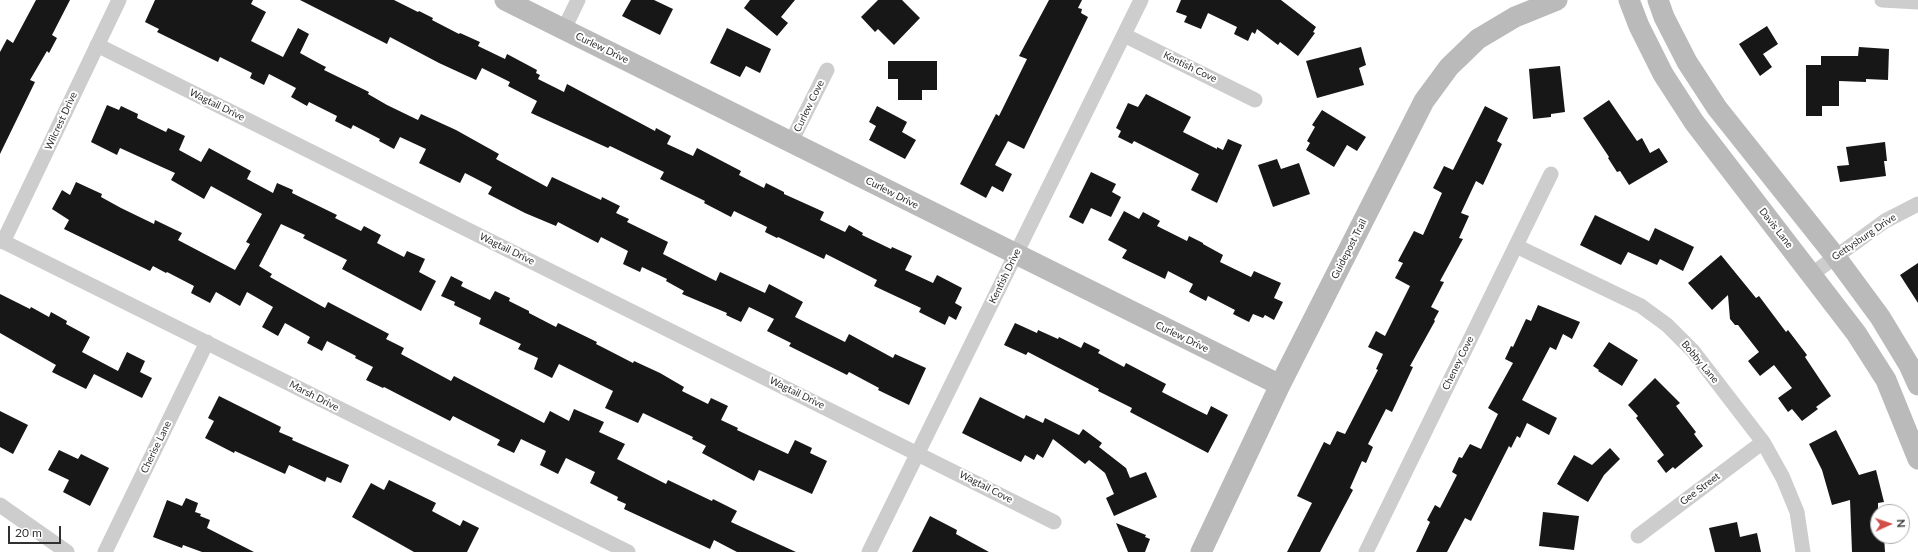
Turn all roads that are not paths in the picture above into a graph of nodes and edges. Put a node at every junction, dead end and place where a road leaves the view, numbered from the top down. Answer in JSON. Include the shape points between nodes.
{"nodes":[{"id":1,"x":119,"y":0,"type":"edge"},
{"id":2,"x":505,"y":0,"type":"edge"},
{"id":3,"x":578,"y":0,"type":"edge"},
{"id":4,"x":1141,"y":0,"type":"edge"},
{"id":5,"x":1557,"y":0,"type":"edge"},
{"id":6,"x":1629,"y":0,"type":"edge"},
{"id":7,"x":1658,"y":0,"type":"edge"},
{"id":8,"x":1882,"y":0,"type":"edge"},
{"id":9,"x":1918,"y":2,"type":"edge"},
{"id":10,"x":564,"y":29,"type":"junction"},
{"id":11,"x":1124,"y":35,"type":"junction"},
{"id":12,"x":97,"y":45,"type":"junction"},
{"id":13,"x":827,"y":70,"type":"dead end"},
{"id":14,"x":1255,"y":100,"type":"dead end"},
{"id":15,"x":791,"y":142,"type":"junction"},
{"id":16,"x":1551,"y":174,"type":"dead end"},
{"id":17,"x":1918,"y":204,"type":"edge"},
{"id":18,"x":2,"y":241,"type":"edge"},
{"id":19,"x":1516,"y":246,"type":"junction"},
{"id":20,"x":1015,"y":254,"type":"junction"},
{"id":21,"x":1836,"y":256,"type":"junction"},
{"id":22,"x":1812,"y":274,"type":"junction"},
{"id":23,"x":207,"y":342,"type":"junction"},
{"id":24,"x":1280,"y":385,"type":"junction"},
{"id":25,"x":1918,"y":385,"type":"edge"},
{"id":26,"x":1763,"y":442,"type":"junction"},
{"id":27,"x":918,"y":453,"type":"junction"},
{"id":28,"x":1918,"y":459,"type":"edge"},
{"id":29,"x":0,"y":505,"type":"edge"},
{"id":30,"x":1054,"y":522,"type":"dead end"},
{"id":31,"x":1638,"y":536,"type":"dead end"},
{"id":32,"x":67,"y":552,"type":"edge"},
{"id":33,"x":105,"y":552,"type":"edge"},
{"id":34,"x":628,"y":552,"type":"edge"},
{"id":35,"x":869,"y":552,"type":"edge"},
{"id":36,"x":1201,"y":552,"type":"edge"},
{"id":37,"x":1366,"y":552,"type":"edge"},
{"id":38,"x":1804,"y":552,"type":"edge"}],
"edges":[{"from":1,"to":12,"type":"street","name":"Wilcrest Drive"},
{"from":2,"to":10,"type":"street","name":"Curlew Drive"},
{"from":3,"to":10,"type":"street"},
{"from":4,"to":11,"type":"street","name":"Kentish Drive"},
{"from":5,"to":24,"type":"street","name":"Guidepost Trail","via":[[1515,17],[1478,40],[1449,67],[1424,101]]},
{"from":6,"to":22,"type":"street","name":"Davis Lane","via":[[1663,74],[1694,122]]},
{"from":7,"to":21,"type":"street","via":[[1687,62],[1717,108]]},
{"from":8,"to":9,"type":"street"},
{"from":10,"to":15,"type":"street","name":"Curlew Drive"},
{"from":11,"to":14,"type":"street","name":"Kentish Cove"},
{"from":11,"to":20,"type":"street","name":"Kentish Drive"},
{"from":12,"to":18,"type":"street","name":"Wilcrest Drive"},
{"from":12,"to":27,"type":"street","name":"Wagtail Drive"},
{"from":13,"to":15,"type":"street","name":"Curlew Cove"},
{"from":15,"to":20,"type":"street","name":"Curlew Drive"},
{"from":16,"to":19,"type":"street","name":"Cheney Cove"},
{"from":17,"to":21,"type":"street","name":"Gettysburg Drive","via":[[1885,221]]},
{"from":18,"to":23,"type":"street","name":"Marsh Drive"},
{"from":19,"to":26,"type":"street","name":"Bobby Lane","via":[[1641,306],[1667,325],[1693,350]]},
{"from":19,"to":37,"type":"street","name":"Cheney Cove"},
{"from":20,"to":24,"type":"street","name":"Curlew Drive"},
{"from":20,"to":27,"type":"street","name":"Kentish Drive"},
{"from":21,"to":22,"type":"street","name":"Gettysburg Drive"},
{"from":21,"to":25,"type":"street","via":[[1880,318],[1909,365]]},
{"from":22,"to":28,"type":"street","name":"Davis Lane","via":[[1856,332],[1886,380]]},
{"from":23,"to":33,"type":"street","name":"Cherise Lane"},
{"from":23,"to":34,"type":"street","name":"Marsh Drive"},
{"from":24,"to":36,"type":"street","name":"Guidepost Trail"},
{"from":26,"to":31,"type":"street","name":"Gee Street"},
{"from":26,"to":38,"type":"street","name":"Bobby Lane","via":[[1783,478],[1797,512]]},
{"from":27,"to":30,"type":"street","name":"Wagtail Cove"},
{"from":27,"to":35,"type":"street","name":"Kentish Drive"},
{"from":29,"to":32,"type":"street"}]}
